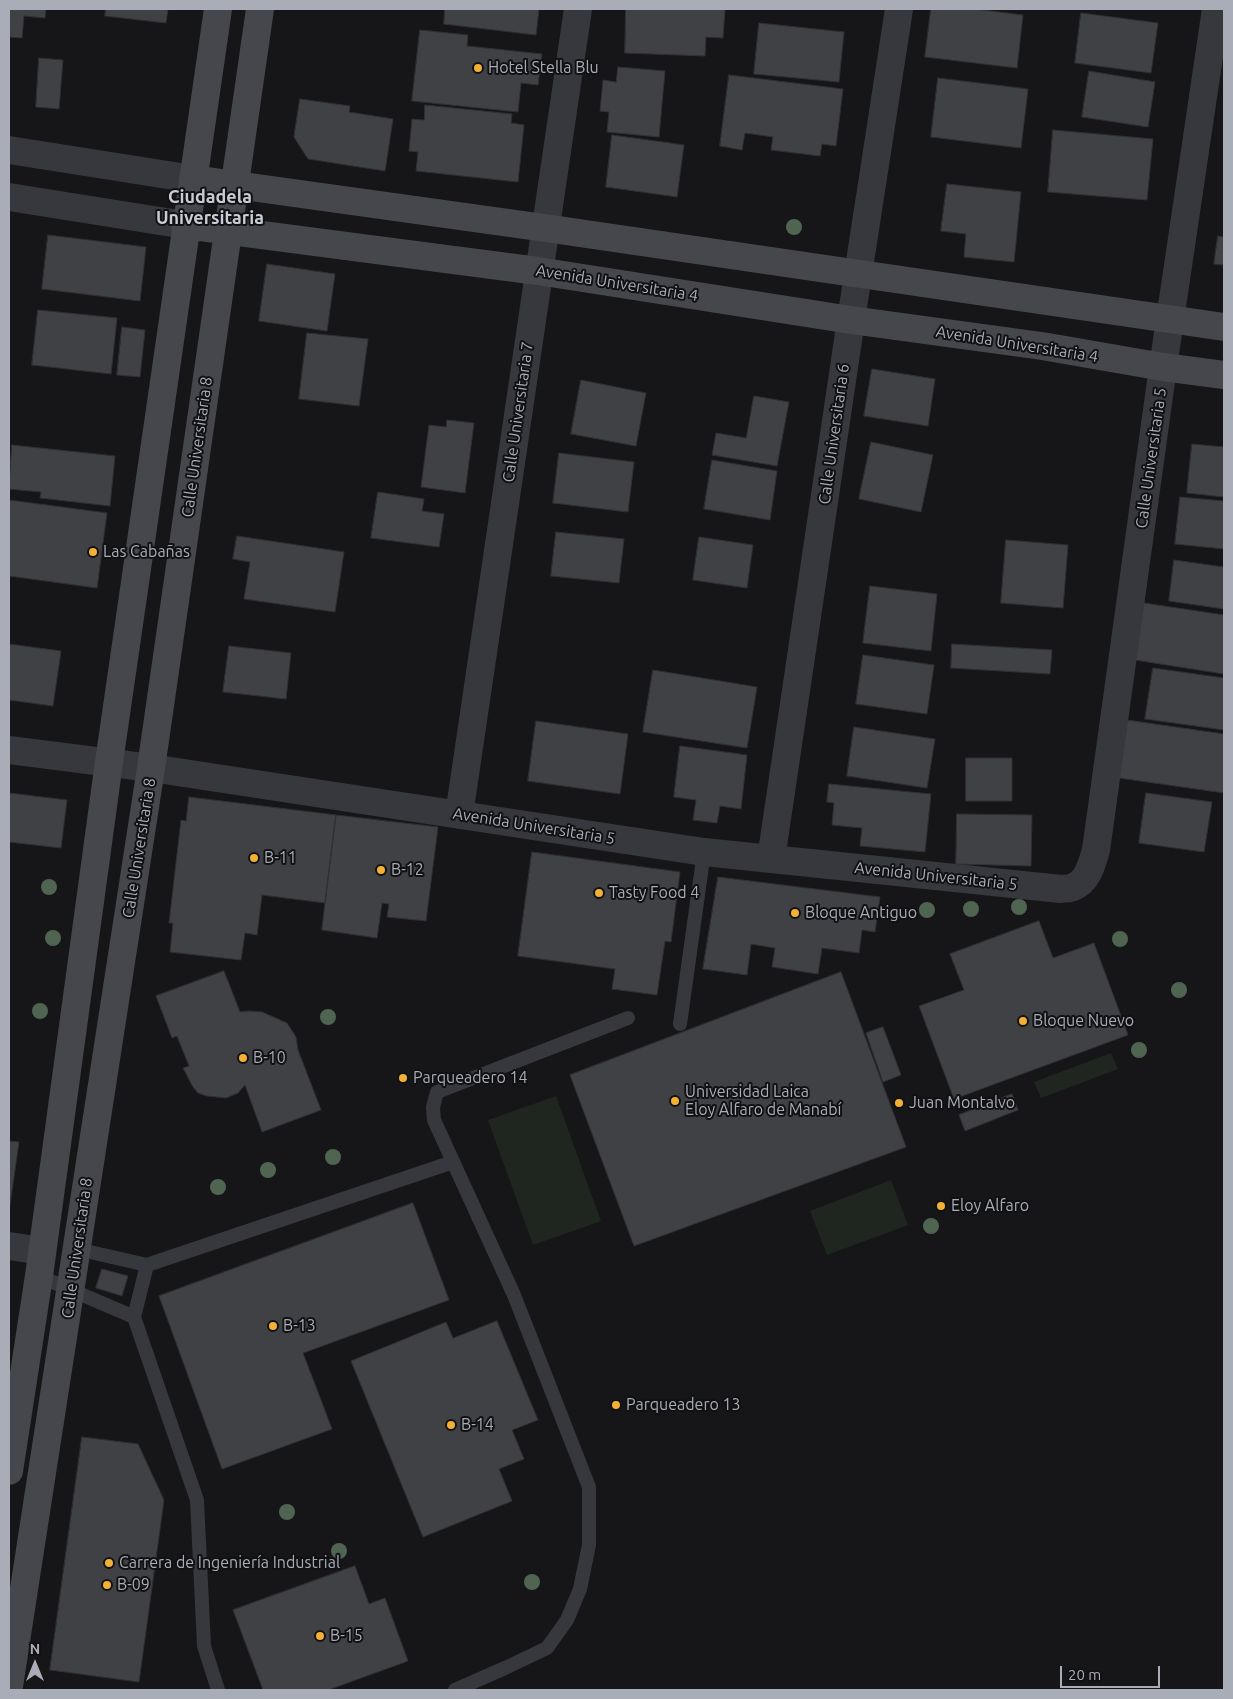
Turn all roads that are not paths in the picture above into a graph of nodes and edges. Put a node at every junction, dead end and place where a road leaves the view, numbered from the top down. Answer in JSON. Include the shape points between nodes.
{"nodes":[{"id":1,"x":218,"y":9,"type":"edge"},
{"id":2,"x":260,"y":9,"type":"edge"},
{"id":3,"x":578,"y":9,"type":"edge"},
{"id":4,"x":899,"y":9,"type":"edge"},
{"id":5,"x":1216,"y":9,"type":"edge"},
{"id":6,"x":9,"y":150,"type":"edge"},
{"id":7,"x":193,"y":179,"type":"junction"},
{"id":8,"x":235,"y":186,"type":"junction"},
{"id":9,"x":9,"y":197,"type":"edge"},
{"id":10,"x":186,"y":225,"type":"junction"},
{"id":11,"x":545,"y":228,"type":"junction"},
{"id":12,"x":228,"y":232,"type":"junction"},
{"id":13,"x":538,"y":271,"type":"junction"},
{"id":14,"x":859,"y":273,"type":"junction"},
{"id":15,"x":1171,"y":319,"type":"junction"},
{"id":16,"x":851,"y":320,"type":"junction"},
{"id":17,"x":1224,"y":327,"type":"edge"},
{"id":18,"x":1163,"y":367,"type":"junction"},
{"id":19,"x":1224,"y":375,"type":"edge"},
{"id":20,"x":9,"y":750,"type":"edge"},
{"id":21,"x":109,"y":762,"type":"junction"},
{"id":22,"x":152,"y":768,"type":"junction"},
{"id":23,"x":459,"y":815,"type":"junction"},
{"id":24,"x":704,"y":852,"type":"junction"},
{"id":25,"x":771,"y":860,"type":"junction"},
{"id":26,"x":1061,"y":889,"type":"joint"},
{"id":27,"x":628,"y":1018,"type":"dead end"},
{"id":28,"x":680,"y":1024,"type":"dead end"},
{"id":29,"x":452,"y":1162,"type":"junction"},
{"id":30,"x":9,"y":1246,"type":"edge"},
{"id":31,"x":77,"y":1249,"type":"junction"},
{"id":32,"x":41,"y":1264,"type":"junction"},
{"id":33,"x":147,"y":1265,"type":"junction"},
{"id":34,"x":71,"y":1290,"type":"junction"},
{"id":35,"x":134,"y":1318,"type":"junction"},
{"id":36,"x":9,"y":1472,"type":"edge"},
{"id":37,"x":9,"y":1686,"type":"edge"},
{"id":38,"x":218,"y":1690,"type":"edge"},
{"id":39,"x":455,"y":1690,"type":"edge"}],
"edges":[{"from":1,"to":7,"type":"street","name":"Calle Universitaria 8"},
{"from":2,"to":8,"type":"street","name":"Calle Universitaria 8"},
{"from":3,"to":11,"type":"street","name":"Calle Universitaria 7"},
{"from":4,"to":14,"type":"street","name":"Calle Universitaria 6"},
{"from":5,"to":15,"type":"street","name":"Calle Universitaria 5"},
{"from":6,"to":7,"type":"street"},
{"from":7,"to":8,"type":"street"},
{"from":7,"to":10,"type":"street","name":"Calle Universitaria 8"},
{"from":8,"to":11,"type":"street"},
{"from":8,"to":12,"type":"street","name":"Calle Universitaria 8"},
{"from":9,"to":10,"type":"street","name":"Avenida Universitaria 4"},
{"from":10,"to":12,"type":"street","name":"Avenida Universitaria 4"},
{"from":10,"to":21,"type":"street","name":"Calle Universitaria 8"},
{"from":11,"to":13,"type":"street","name":"Calle Universitaria 7"},
{"from":11,"to":14,"type":"street"},
{"from":12,"to":13,"type":"street","name":"Avenida Universitaria 4"},
{"from":12,"to":22,"type":"street","name":"Calle Universitaria 8"},
{"from":13,"to":16,"type":"street","name":"Avenida Universitaria 4"},
{"from":13,"to":23,"type":"street","name":"Calle Universitaria 7"},
{"from":14,"to":15,"type":"street"},
{"from":14,"to":16,"type":"street","name":"Calle Universitaria 6"},
{"from":15,"to":17,"type":"street"},
{"from":15,"to":18,"type":"street","name":"Calle Universitaria 5"},
{"from":16,"to":18,"type":"street","name":"Avenida Universitaria 4","via":[[1042,346]]},
{"from":16,"to":25,"type":"street","name":"Calle Universitaria 6"},
{"from":18,"to":19,"type":"street","name":"Avenida Universitaria 4"},
{"from":18,"to":26,"type":"street","name":"Calle Universitaria 5","via":[[1096,850],[1084,879],[1074,887]]},
{"from":20,"to":21,"type":"street","name":"Avenida Universitaria 5"},
{"from":21,"to":22,"type":"street","name":"Avenida Universitaria 5"},
{"from":21,"to":32,"type":"street","name":"Calle Universitaria 8"},
{"from":22,"to":23,"type":"street","name":"Avenida Universitaria 5"},
{"from":22,"to":31,"type":"street","name":"Calle Universitaria 8"},
{"from":23,"to":24,"type":"street","name":"Avenida Universitaria 5"},
{"from":24,"to":25,"type":"street","name":"Avenida Universitaria 5"},
{"from":24,"to":28,"type":"lane"},
{"from":25,"to":26,"type":"street","name":"Avenida Universitaria 5"},
{"from":27,"to":29,"type":"lane","via":[[438,1092],[433,1107],[434,1120]]},
{"from":29,"to":33,"type":"lane"},
{"from":29,"to":39,"type":"lane","via":[[514,1295],[589,1488],[589,1545],[580,1589],[567,1620],[547,1648]]},
{"from":30,"to":32,"type":"street"},
{"from":31,"to":33,"type":"lane"},
{"from":31,"to":34,"type":"street","name":"Calle Universitaria 8"},
{"from":32,"to":34,"type":"lane"},
{"from":32,"to":36,"type":"street","name":"Calle Universitaria 8"},
{"from":33,"to":35,"type":"lane"},
{"from":34,"to":35,"type":"lane"},
{"from":34,"to":37,"type":"street","name":"Calle Universitaria 8"},
{"from":35,"to":38,"type":"lane","via":[[197,1500],[204,1646]]}]}
